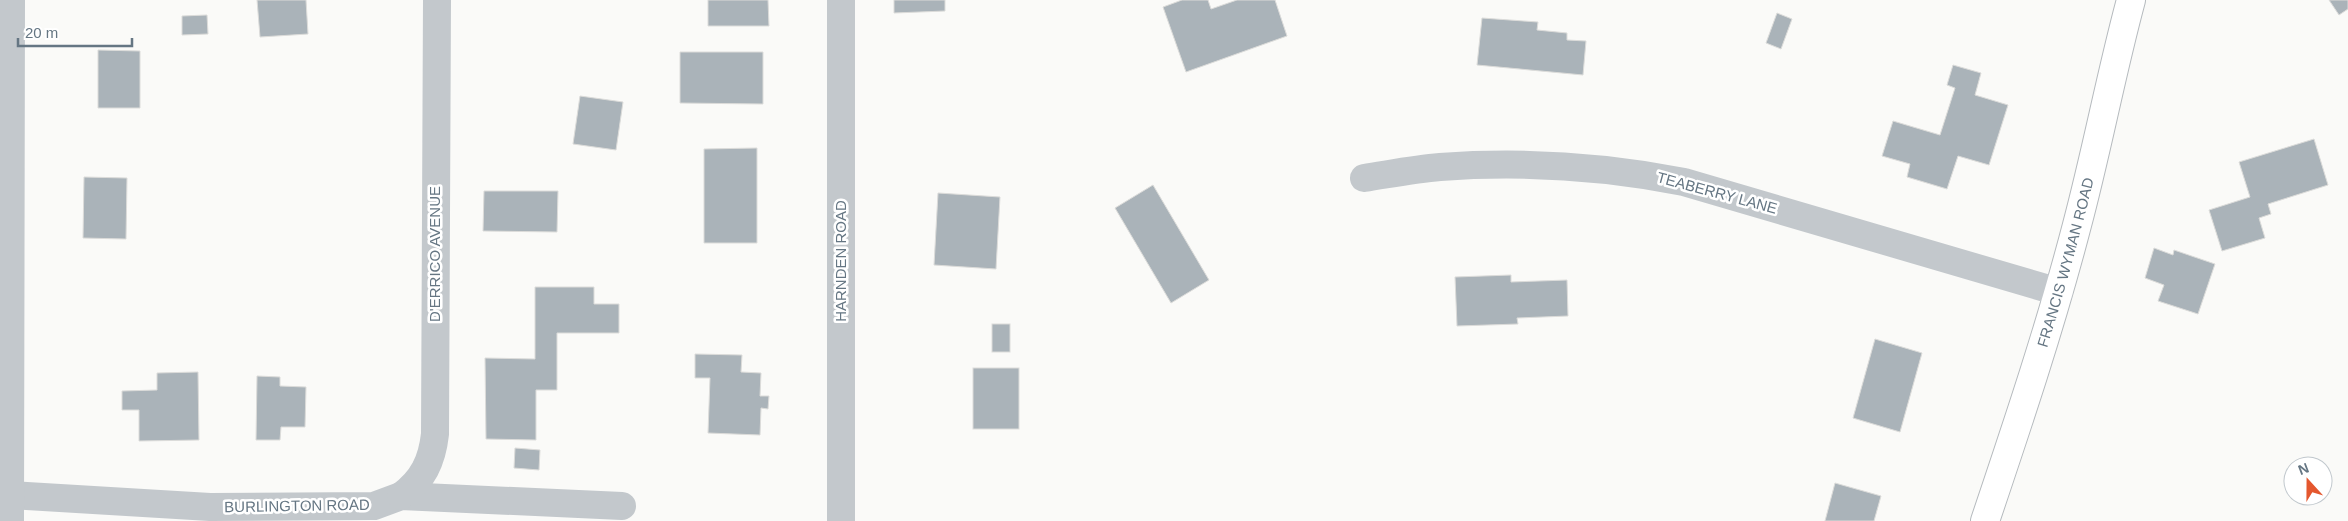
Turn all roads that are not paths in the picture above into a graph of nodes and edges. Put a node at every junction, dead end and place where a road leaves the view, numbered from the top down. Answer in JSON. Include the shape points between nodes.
{"nodes":[{"id":1,"x":11,"y":0,"type":"edge"},
{"id":2,"x":437,"y":0,"type":"edge"},
{"id":3,"x":841,"y":0,"type":"edge"},
{"id":4,"x":2131,"y":0,"type":"edge"},
{"id":5,"x":1364,"y":178,"type":"dead end"},
{"id":6,"x":2059,"y":292,"type":"junction"},
{"id":7,"x":401,"y":496,"type":"junction"},
{"id":8,"x":7,"y":503,"type":"edge"},
{"id":9,"x":622,"y":506,"type":"dead end"},
{"id":10,"x":841,"y":521,"type":"edge"},
{"id":11,"x":1985,"y":521,"type":"edge"}],
"edges":[{"from":1,"to":8,"type":"street"},
{"from":2,"to":7,"type":"street","name":"D'ERRICO AVENUE","via":[[435,434],[427,469],[419,482]]},
{"from":3,"to":10,"type":"street","name":"HARNDEN ROAD"},
{"from":4,"to":6,"type":"main road","name":"FRANCIS WYMAN ROAD"},
{"from":5,"to":6,"type":"street","name":"TEABERRY LANE","via":[[1438,167],[1498,164],[1556,164],[1633,172],[1684,182]]},
{"from":6,"to":11,"type":"main road","name":"FRANCIS WYMAN ROAD"},
{"from":7,"to":8,"type":"street","name":"BURLINGTON ROAD","via":[[374,506]]},
{"from":7,"to":9,"type":"street","name":"BURLINGTON ROAD"}]}
